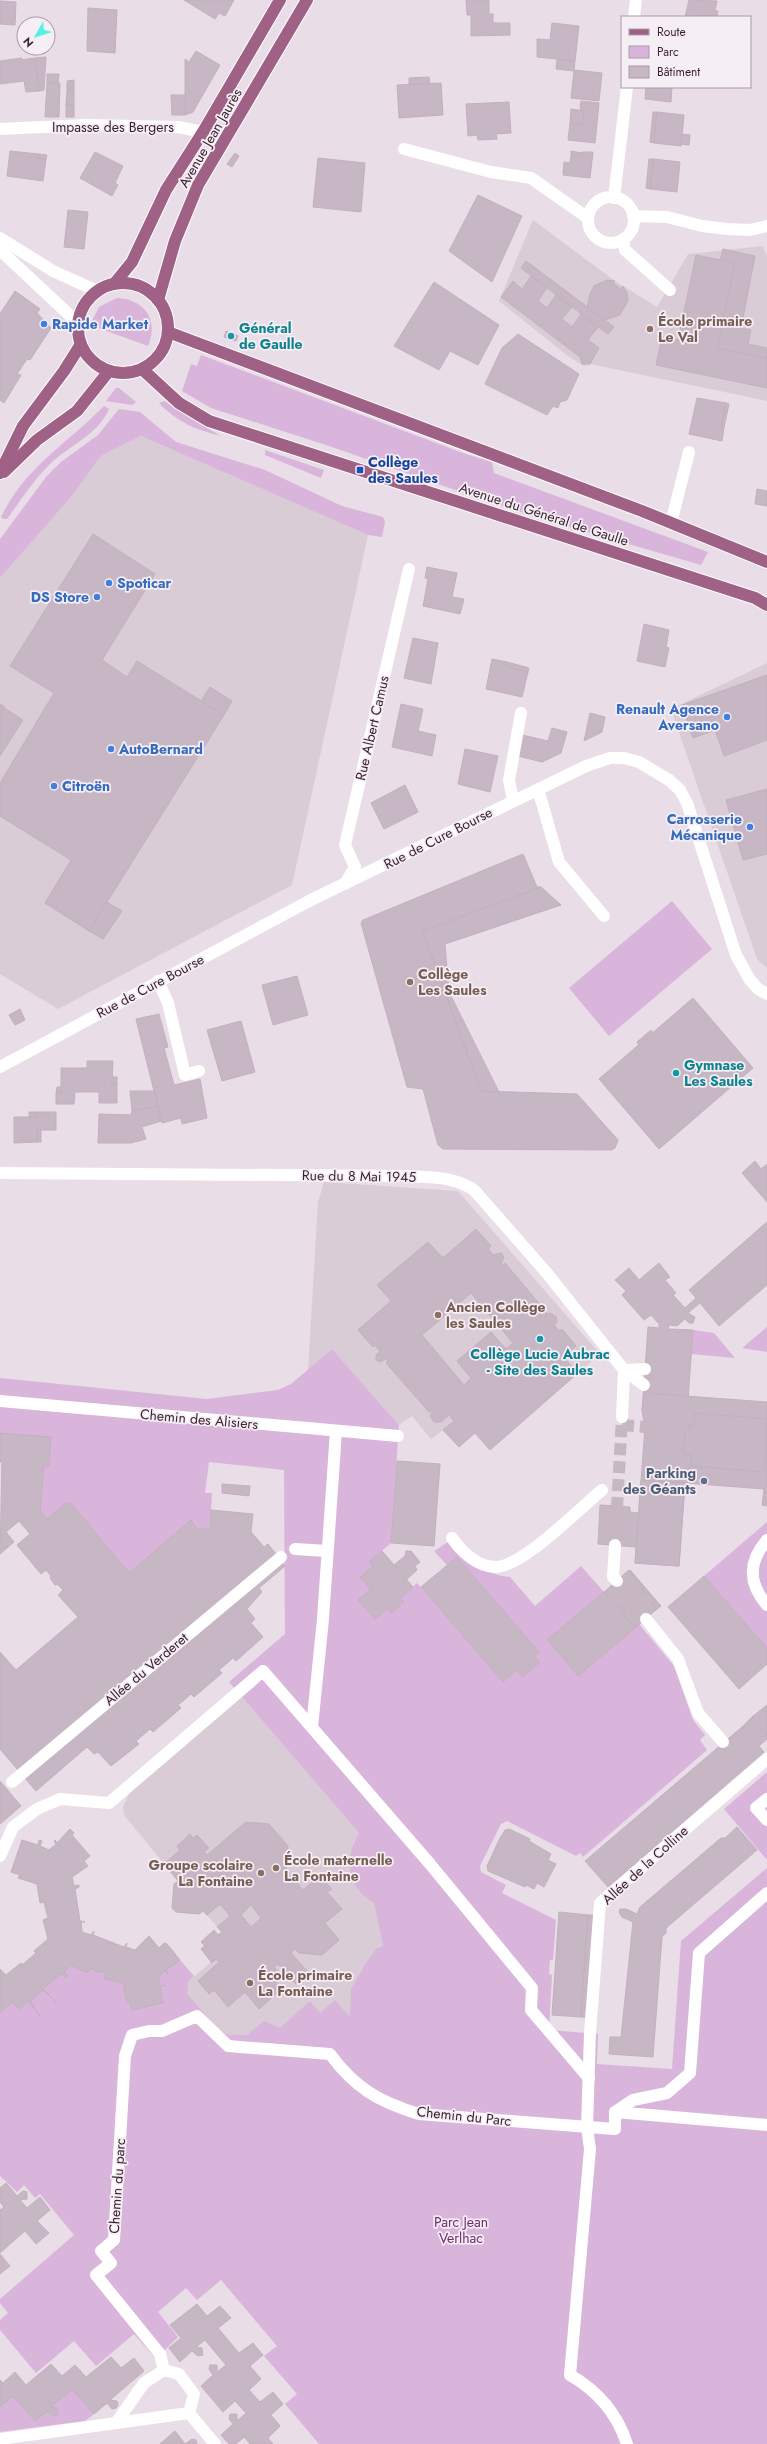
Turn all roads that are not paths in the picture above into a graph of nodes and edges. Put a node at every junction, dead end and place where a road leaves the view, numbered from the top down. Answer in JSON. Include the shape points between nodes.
{"nodes":[{"id":1,"x":280,"y":0,"type":"edge"},
{"id":2,"x":307,"y":0,"type":"edge"},
{"id":3,"x":636,"y":0,"type":"edge"},
{"id":4,"x":634,"y":16,"type":"edge"},
{"id":5,"x":627,"y":88,"type":"edge"},
{"id":6,"x":0,"y":129,"type":"edge"},
{"id":7,"x":203,"y":132,"type":"junction"},
{"id":8,"x":223,"y":144,"type":"junction"},
{"id":9,"x":404,"y":149,"type":"dead end"},
{"id":10,"x":614,"y":198,"type":"junction"},
{"id":11,"x":634,"y":216,"type":"junction"},
{"id":12,"x":588,"y":218,"type":"junction"},
{"id":13,"x":767,"y":226,"type":"edge"},
{"id":14,"x":0,"y":238,"type":"edge"},
{"id":15,"x":623,"y":240,"type":"junction"},
{"id":16,"x":0,"y":250,"type":"edge"},
{"id":17,"x":114,"y":284,"type":"junction"},
{"id":18,"x":670,"y":290,"type":"dead end"},
{"id":19,"x":97,"y":291,"type":"junction"},
{"id":20,"x":158,"y":300,"type":"junction"},
{"id":21,"x":78,"y":322,"type":"junction"},
{"id":22,"x":168,"y":332,"type":"junction"},
{"id":23,"x":81,"y":344,"type":"junction"},
{"id":24,"x":142,"y":369,"type":"junction"},
{"id":25,"x":109,"y":371,"type":"junction"},
{"id":26,"x":690,"y":452,"type":"dead end"},
{"id":27,"x":0,"y":474,"type":"edge"},
{"id":28,"x":671,"y":522,"type":"junction"},
{"id":29,"x":767,"y":562,"type":"edge"},
{"id":30,"x":409,"y":568,"type":"dead end"},
{"id":31,"x":767,"y":604,"type":"edge"},
{"id":32,"x":521,"y":713,"type":"dead end"},
{"id":33,"x":538,"y":789,"type":"junction"},
{"id":34,"x":513,"y":801,"type":"junction"},
{"id":35,"x":345,"y":884,"type":"junction"},
{"id":36,"x":604,"y":916,"type":"dead end"},
{"id":37,"x":158,"y":981,"type":"junction"},
{"id":38,"x":767,"y":994,"type":"edge"},
{"id":39,"x":0,"y":1067,"type":"edge"},
{"id":40,"x":199,"y":1071,"type":"dead end"},
{"id":41,"x":2,"y":1172,"type":"edge"},
{"id":42,"x":645,"y":1369,"type":"dead end"},
{"id":43,"x":624,"y":1370,"type":"junction"},
{"id":44,"x":644,"y":1385,"type":"dead end"},
{"id":45,"x":0,"y":1401,"type":"edge"},
{"id":46,"x":622,"y":1417,"type":"tunnel mouth"},
{"id":47,"x":336,"y":1431,"type":"junction"},
{"id":48,"x":398,"y":1436,"type":"dead end"},
{"id":49,"x":602,"y":1490,"type":"dead end"},
{"id":50,"x":452,"y":1538,"type":"dead end"},
{"id":51,"x":767,"y":1540,"type":"edge"},
{"id":52,"x":615,"y":1545,"type":"tunnel mouth"},
{"id":53,"x":295,"y":1549,"type":"dead end"},
{"id":54,"x":327,"y":1551,"type":"junction"},
{"id":55,"x":281,"y":1557,"type":"dead end"},
{"id":56,"x":616,"y":1581,"type":"tunnel mouth"},
{"id":57,"x":767,"y":1605,"type":"edge"},
{"id":58,"x":646,"y":1618,"type":"tunnel mouth"},
{"id":59,"x":312,"y":1726,"type":"junction"},
{"id":60,"x":723,"y":1742,"type":"dead end"},
{"id":61,"x":767,"y":1759,"type":"edge"},
{"id":62,"x":12,"y":1782,"type":"dead end"},
{"id":63,"x":767,"y":1799,"type":"edge"},
{"id":64,"x":767,"y":1820,"type":"edge"},
{"id":65,"x":0,"y":1856,"type":"edge"},
{"id":66,"x":767,"y":1893,"type":"edge"},
{"id":67,"x":132,"y":2036,"type":"joint"},
{"id":68,"x":589,"y":2078,"type":"junction"},
{"id":69,"x":615,"y":2112,"type":"junction"},
{"id":70,"x":767,"y":2124,"type":"edge"},
{"id":71,"x":587,"y":2127,"type":"junction"},
{"id":72,"x":164,"y":2370,"type":"junction"},
{"id":73,"x":189,"y":2413,"type":"junction"},
{"id":74,"x":116,"y":2423,"type":"junction"},
{"id":75,"x":0,"y":2439,"type":"edge"},
{"id":76,"x":215,"y":2444,"type":"edge"},
{"id":77,"x":627,"y":2444,"type":"edge"}],
"edges":[{"from":1,"to":7,"type":"main road","name":"Avenue Jean Jaurès"},
{"from":2,"to":8,"type":"main road","name":"Avenue Jean Jaurès"},
{"from":3,"to":4,"type":"street"},
{"from":5,"to":10,"type":"street"},
{"from":6,"to":7,"type":"street","name":"Impasse des Bergers","via":[[86,125],[170,127]]},
{"from":7,"to":8,"type":"street","name":"Impasse des Bergers"},
{"from":7,"to":17,"type":"main road","name":"Avenue Jean Jaurès","via":[[166,190],[132,262]]},
{"from":8,"to":20,"type":"main road","name":"Avenue Jean Jaurès","via":[[198,185],[175,241]]},
{"from":9,"to":12,"type":"street","via":[[491,172],[531,178]]},
{"from":10,"to":11,"type":"street","via":[[627,204]]},
{"from":10,"to":12,"type":"street","via":[[607,198],[594,205]]},
{"from":11,"to":13,"type":"street","via":[[667,218],[727,229],[750,230]]},
{"from":11,"to":15,"type":"street","via":[[632,229]]},
{"from":12,"to":15,"type":"street","via":[[592,232],[602,242]]},
{"from":14,"to":19,"type":"street","via":[[53,271]]},
{"from":15,"to":18,"type":"street","via":[[625,250]]},
{"from":16,"to":21,"type":"street"},
{"from":17,"to":19,"type":"main road"},
{"from":17,"to":20,"type":"main road","via":[[138,286]]},
{"from":19,"to":21,"type":"main road","via":[[84,305]]},
{"from":20,"to":22,"type":"main road","via":[[164,310]]},
{"from":21,"to":23,"type":"main road"},
{"from":22,"to":24,"type":"main road","via":[[160,354]]},
{"from":22,"to":28,"type":"main road"},
{"from":23,"to":25,"type":"main road","via":[[92,361]]},
{"from":23,"to":27,"type":"main road","via":[[23,426]]},
{"from":24,"to":25,"type":"main road","via":[[131,373]]},
{"from":24,"to":31,"type":"main road","name":"Avenue du Général de Gaulle","via":[[180,403],[209,421]]},
{"from":25,"to":27,"type":"main road","via":[[77,411],[37,440]]},
{"from":26,"to":28,"type":"street"},
{"from":28,"to":29,"type":"main road"},
{"from":30,"to":35,"type":"street","name":"Rue Albert Camus","via":[[345,845],[355,868]]},
{"from":32,"to":34,"type":"street","via":[[510,780]]},
{"from":33,"to":34,"type":"street","name":"Rue de Cure Bourse"},
{"from":33,"to":36,"type":"street","via":[[559,862]]},
{"from":33,"to":38,"type":"street","name":"Rue de Cure Bourse","via":[[586,766],[610,758],[639,762],[669,780],[680,790],[687,803],[736,955],[750,980]]},
{"from":34,"to":35,"type":"street","name":"Rue de Cure Bourse"},
{"from":35,"to":37,"type":"street","name":"Rue de Cure Bourse"},
{"from":37,"to":39,"type":"street","name":"Rue de Cure Bourse"},
{"from":37,"to":40,"type":"street","via":[[168,1003],[185,1075]]},
{"from":41,"to":43,"type":"street","name":"Rue du 8 Mai 1945","via":[[408,1176],[453,1179],[464,1183],[479,1196],[550,1277]]},
{"from":42,"to":43,"type":"street"},
{"from":43,"to":44,"type":"street","name":"Rue du 8 Mai 1945"},
{"from":43,"to":46,"type":"street"},
{"from":45,"to":47,"type":"street","name":"Chemin des Alisiers"},
{"from":47,"to":48,"type":"street","name":"Chemin des Alisiers"},
{"from":47,"to":54,"type":"street"},
{"from":49,"to":50,"type":"street","via":[[513,1563],[496,1567],[477,1562],[460,1549]]},
{"from":51,"to":57,"type":"street","via":[[755,1556],[752,1569],[755,1585]]},
{"from":52,"to":56,"type":"street","via":[[613,1577]]},
{"from":53,"to":54,"type":"street"},
{"from":54,"to":59,"type":"street"},
{"from":55,"to":62,"type":"street","name":"Allée du Verderet"},
{"from":58,"to":60,"type":"street","via":[[678,1659],[698,1713]]},
{"from":59,"to":65,"type":"street","via":[[263,1671],[109,1803],[60,1799],[37,1809],[13,1827]]},
{"from":59,"to":68,"type":"street","via":[[532,1988],[531,2010]]},
{"from":61,"to":68,"type":"street","name":"Allée de la Colline","via":[[600,1903],[590,2028]]},
{"from":63,"to":64,"type":"street","via":[[756,1808]]},
{"from":66,"to":69,"type":"street","via":[[699,1953],[690,2073],[667,2094],[633,2100]]},
{"from":67,"to":71,"type":"street","name":"Chemin du Parc","via":[[149,2031],[162,2031],[197,2016],[228,2046],[330,2054],[347,2076],[361,2088],[398,2107],[419,2114]]},
{"from":67,"to":72,"type":"street","name":"Chemin du parc","via":[[124,2056],[114,2240],[101,2251],[111,2263],[96,2275],[160,2354]]},
{"from":68,"to":71,"type":"street","name":"Allée de la Colline"},
{"from":69,"to":70,"type":"street"},
{"from":69,"to":71,"type":"street","name":"Chemin du Parc","via":[[615,2129]]},
{"from":71,"to":77,"type":"street","name":"Allée de la Colline","via":[[590,2150],[570,2375],[587,2384],[611,2409]]},
{"from":72,"to":73,"type":"street","via":[[179,2374],[194,2394]]},
{"from":72,"to":74,"type":"street","via":[[144,2383]]},
{"from":73,"to":74,"type":"street"},
{"from":73,"to":76,"type":"street"},
{"from":74,"to":75,"type":"street"}]}
